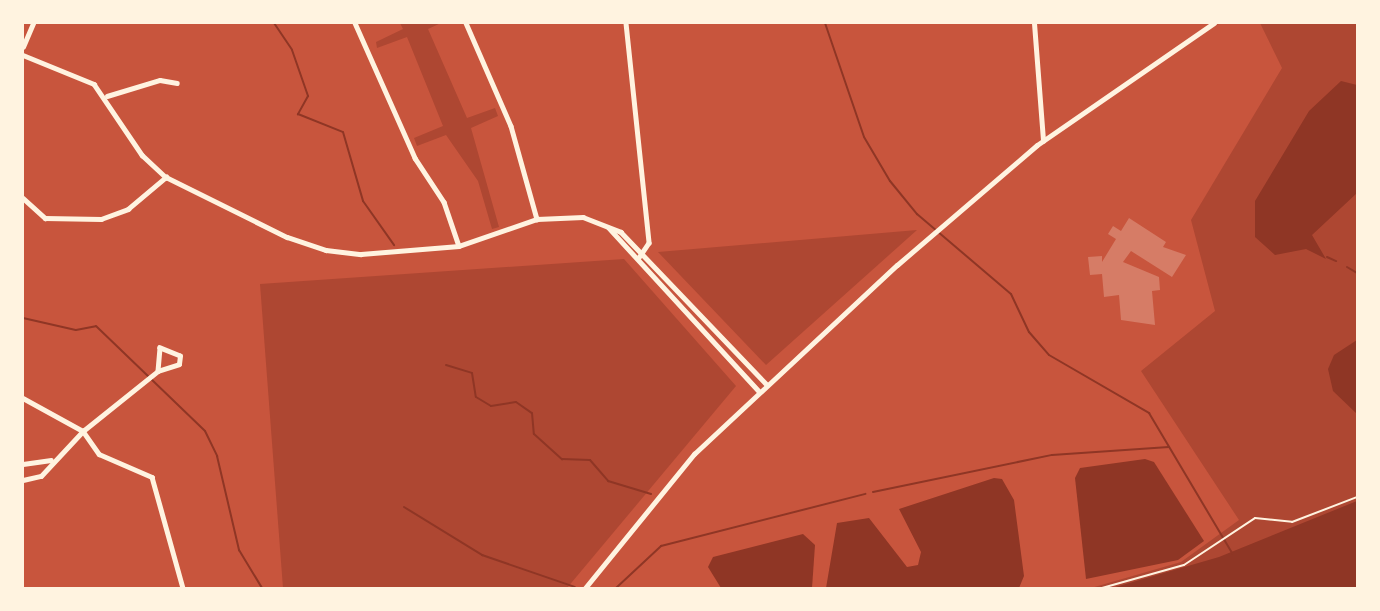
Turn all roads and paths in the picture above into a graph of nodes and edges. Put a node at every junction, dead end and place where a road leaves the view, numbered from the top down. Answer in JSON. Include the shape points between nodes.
{"nodes":[{"id":1,"x":33,"y":23,"type":"edge"},
{"id":2,"x":355,"y":23,"type":"edge"},
{"id":3,"x":466,"y":23,"type":"edge"},
{"id":4,"x":626,"y":23,"type":"edge"},
{"id":5,"x":1034,"y":23,"type":"edge"},
{"id":6,"x":1214,"y":23,"type":"edge"},
{"id":7,"x":23,"y":47,"type":"edge"},
{"id":8,"x":23,"y":55,"type":"edge"},
{"id":9,"x":177,"y":83,"type":"dead end"},
{"id":10,"x":107,"y":96,"type":"junction"},
{"id":11,"x":1043,"y":141,"type":"junction"},
{"id":12,"x":166,"y":177,"type":"junction"},
{"id":13,"x":23,"y":198,"type":"edge"},
{"id":14,"x":537,"y":219,"type":"junction"},
{"id":15,"x":608,"y":227,"type":"junction"},
{"id":16,"x":459,"y":246,"type":"junction"},
{"id":17,"x":645,"y":252,"type":"junction"},
{"id":18,"x":639,"y":258,"type":"junction"},
{"id":19,"x":676,"y":285,"type":"junction"},
{"id":20,"x":668,"y":291,"type":"junction"},
{"id":21,"x":158,"y":372,"type":"junction"},
{"id":22,"x":767,"y":385,"type":"junction"},
{"id":23,"x":760,"y":392,"type":"junction"},
{"id":24,"x":23,"y":398,"type":"edge"},
{"id":25,"x":83,"y":430,"type":"junction"},
{"id":26,"x":51,"y":460,"type":"junction"},
{"id":27,"x":23,"y":464,"type":"edge"},
{"id":28,"x":23,"y":480,"type":"edge"},
{"id":29,"x":1357,"y":497,"type":"edge"},
{"id":30,"x":183,"y":588,"type":"edge"},
{"id":31,"x":585,"y":588,"type":"edge"},
{"id":32,"x":1102,"y":588,"type":"edge"}],
"edges":[{"from":1,"to":7,"type":"street"},
{"from":2,"to":16,"type":"street","via":[[415,158],[444,202]]},
{"from":3,"to":14,"type":"street","via":[[511,126]]},
{"from":4,"to":17,"type":"street"},
{"from":5,"to":11,"type":"main road"},
{"from":6,"to":11,"type":"main road"},
{"from":8,"to":10,"type":"street","via":[[77,75]]},
{"from":9,"to":10,"type":"street","via":[[160,79]]},
{"from":10,"to":12,"type":"street","via":[[142,155]]},
{"from":11,"to":22,"type":"main road","via":[[965,204]]},
{"from":12,"to":13,"type":"street","via":[[128,209],[102,219],[45,218]]},
{"from":12,"to":16,"type":"street","via":[[326,250]]},
{"from":14,"to":15,"type":"street","via":[[583,218]]},
{"from":14,"to":16,"type":"street"},
{"from":15,"to":17,"type":"street"},
{"from":15,"to":18,"type":"street"},
{"from":17,"to":18,"type":"street"},
{"from":17,"to":19,"type":"street"},
{"from":18,"to":20,"type":"street"},
{"from":19,"to":20,"type":"street"},
{"from":19,"to":22,"type":"street"},
{"from":20,"to":23,"type":"street"},
{"from":21,"to":21,"type":"street","via":[[179,364],[180,356],[160,348]]},
{"from":21,"to":25,"type":"street"},
{"from":22,"to":23,"type":"main road"},
{"from":23,"to":31,"type":"main road","via":[[694,454]]},
{"from":24,"to":25,"type":"street"},
{"from":25,"to":26,"type":"street"},
{"from":25,"to":30,"type":"street","via":[[99,454],[152,477]]},
{"from":26,"to":27,"type":"street"},
{"from":26,"to":28,"type":"street","via":[[35,481]]},
{"from":29,"to":32,"type":"path","via":[[1292,522],[1264,516],[1243,524],[1178,567]]}]}
